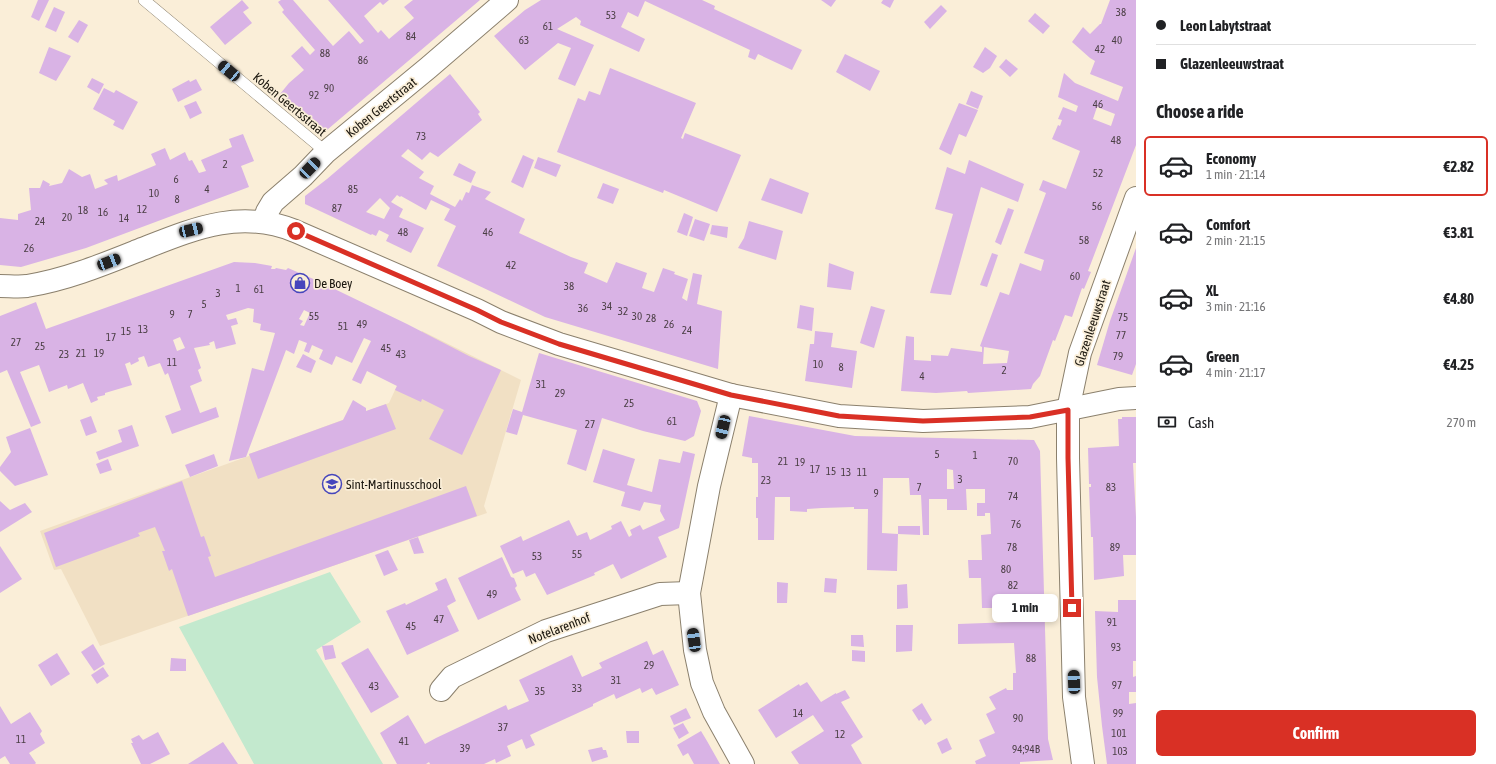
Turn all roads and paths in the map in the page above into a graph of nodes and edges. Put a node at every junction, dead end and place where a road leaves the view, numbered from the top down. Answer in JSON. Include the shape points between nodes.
{"nodes":[{"id":1,"x":144,"y":0,"type":"edge"},
{"id":2,"x":506,"y":0,"type":"edge"},
{"id":3,"x":326,"y":152,"type":"junction"},
{"id":4,"x":1136,"y":198,"type":"edge"},
{"id":5,"x":264,"y":221,"type":"junction"},
{"id":6,"x":0,"y":286,"type":"edge"},
{"id":7,"x":731,"y":395,"type":"junction"},
{"id":8,"x":1136,"y":398,"type":"edge"},
{"id":9,"x":1068,"y":410,"type":"junction"},
{"id":10,"x":689,"y":593,"type":"junction"},
{"id":11,"x":441,"y":690,"type":"dead end"},
{"id":12,"x":743,"y":764,"type":"edge"},
{"id":13,"x":1083,"y":764,"type":"edge"}],
"edges":[{"from":1,"to":3,"type":"lane","name":"Koben Geertsstraat"},
{"from":2,"to":3,"type":"street","name":"Koben Geertstraat"},
{"from":3,"to":5,"type":"street","name":"Koben Geertstraat","via":[[273,202]]},
{"from":4,"to":9,"type":"street","name":"Glazenleeuwstraat","via":[[1080,353]]},
{"from":5,"to":6,"type":"street","via":[[214,224],[61,278],[26,286]]},
{"from":5,"to":7,"type":"street","via":[[296,231],[501,322],[552,341]]},
{"from":7,"to":9,"type":"street","via":[[839,416],[923,421],[1030,417]]},
{"from":7,"to":10,"type":"street","via":[[709,486]]},
{"from":8,"to":9,"type":"street"},
{"from":9,"to":13,"type":"street","name":"Glazenleeuwstraat","via":[[1074,697]]},
{"from":10,"to":11,"type":"street","name":"Notelarenhof","via":[[660,594],[546,631],[452,677]]},
{"from":10,"to":12,"type":"street","via":[[695,650],[702,683],[714,712]]}]}
